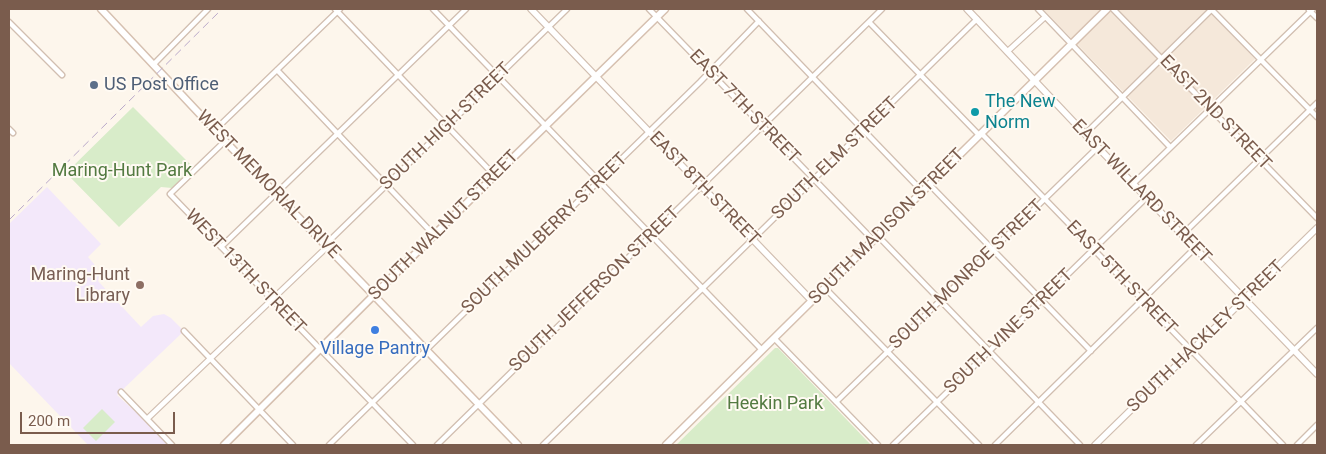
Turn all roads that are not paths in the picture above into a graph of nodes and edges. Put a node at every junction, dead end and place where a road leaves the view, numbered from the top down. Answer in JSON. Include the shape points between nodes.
{"nodes":[{"id":1,"x":101,"y":9,"type":"edge"},
{"id":2,"x":208,"y":9,"type":"edge"},
{"id":3,"x":433,"y":9,"type":"edge"},
{"id":4,"x":466,"y":9,"type":"edge"},
{"id":5,"x":531,"y":9,"type":"edge"},
{"id":6,"x":567,"y":9,"type":"edge"},
{"id":7,"x":649,"y":9,"type":"edge"},
{"id":8,"x":665,"y":9,"type":"edge"},
{"id":9,"x":747,"y":9,"type":"edge"},
{"id":10,"x":882,"y":9,"type":"edge"},
{"id":11,"x":967,"y":9,"type":"edge"},
{"id":12,"x":1039,"y":9,"type":"edge"},
{"id":13,"x":1107,"y":9,"type":"edge"},
{"id":14,"x":1113,"y":9,"type":"edge"},
{"id":15,"x":1211,"y":9,"type":"edge"},
{"id":16,"x":1310,"y":9,"type":"edge"},
{"id":17,"x":338,"y":10,"type":"edge"},
{"id":18,"x":1045,"y":16,"type":"junction"},
{"id":19,"x":657,"y":17,"type":"junction"},
{"id":20,"x":1317,"y":18,"type":"edge"},
{"id":21,"x":977,"y":19,"type":"junction"},
{"id":22,"x":759,"y":21,"type":"junction"},
{"id":23,"x":9,"y":22,"type":"edge"},
{"id":24,"x":869,"y":22,"type":"junction"},
{"id":25,"x":449,"y":26,"type":"junction"},
{"id":26,"x":548,"y":27,"type":"junction"},
{"id":27,"x":1071,"y":44,"type":"junction"},
{"id":28,"x":1008,"y":51,"type":"junction"},
{"id":29,"x":1162,"y":58,"type":"junction"},
{"id":30,"x":1261,"y":60,"type":"junction"},
{"id":31,"x":153,"y":65,"type":"junction"},
{"id":32,"x":277,"y":70,"type":"junction"},
{"id":33,"x":710,"y":72,"type":"junction"},
{"id":34,"x":921,"y":74,"type":"junction"},
{"id":35,"x":62,"y":75,"type":"dead end"},
{"id":36,"x":398,"y":75,"type":"junction"},
{"id":37,"x":498,"y":76,"type":"junction"},
{"id":38,"x":596,"y":77,"type":"junction"},
{"id":39,"x":813,"y":77,"type":"junction"},
{"id":40,"x":1035,"y":80,"type":"junction"},
{"id":41,"x":1121,"y":97,"type":"junction"},
{"id":42,"x":1317,"y":103,"type":"edge"},
{"id":43,"x":1211,"y":108,"type":"junction"},
{"id":44,"x":1310,"y":110,"type":"junction"},
{"id":45,"x":1317,"y":117,"type":"edge"},
{"id":46,"x":447,"y":126,"type":"junction"},
{"id":47,"x":545,"y":126,"type":"junction"},
{"id":48,"x":762,"y":127,"type":"junction"},
{"id":49,"x":9,"y":129,"type":"edge"},
{"id":50,"x":215,"y":130,"type":"junction"},
{"id":51,"x":864,"y":130,"type":"junction"},
{"id":52,"x":649,"y":132,"type":"junction"},
{"id":53,"x":13,"y":133,"type":"dead end"},
{"id":54,"x":338,"y":134,"type":"junction"},
{"id":55,"x":980,"y":134,"type":"junction"},
{"id":56,"x":1085,"y":134,"type":"junction"},
{"id":57,"x":225,"y":141,"type":"junction"},
{"id":58,"x":1098,"y":147,"type":"junction"},
{"id":59,"x":1170,"y":147,"type":"junction"},
{"id":60,"x":1260,"y":159,"type":"junction"},
{"id":61,"x":495,"y":176,"type":"junction"},
{"id":62,"x":814,"y":180,"type":"junction"},
{"id":63,"x":600,"y":182,"type":"junction"},
{"id":64,"x":929,"y":184,"type":"junction"},
{"id":65,"x":1134,"y":184,"type":"junction"},
{"id":66,"x":386,"y":185,"type":"junction"},
{"id":67,"x":701,"y":186,"type":"junction"},
{"id":68,"x":922,"y":191,"type":"junction"},
{"id":69,"x":276,"y":194,"type":"junction"},
{"id":70,"x":1146,"y":198,"type":"junction"},
{"id":71,"x":1044,"y":199,"type":"junction"},
{"id":72,"x":1317,"y":218,"type":"edge"},
{"id":73,"x":1317,"y":228,"type":"edge"},
{"id":74,"x":434,"y":235,"type":"junction"},
{"id":75,"x":652,"y":235,"type":"junction"},
{"id":76,"x":1182,"y":235,"type":"junction"},
{"id":77,"x":875,"y":238,"type":"junction"},
{"id":78,"x":753,"y":239,"type":"junction"},
{"id":79,"x":326,"y":246,"type":"junction"},
{"id":80,"x":222,"y":247,"type":"junction"},
{"id":81,"x":1195,"y":248,"type":"junction"},
{"id":82,"x":993,"y":249,"type":"junction"},
{"id":83,"x":1093,"y":249,"type":"junction"},
{"id":84,"x":703,"y":288,"type":"junction"},
{"id":85,"x":826,"y":288,"type":"junction"},
{"id":86,"x":374,"y":295,"type":"junction"},
{"id":87,"x":1245,"y":299,"type":"junction"},
{"id":88,"x":272,"y":300,"type":"junction"},
{"id":89,"x":1042,"y":300,"type":"junction"},
{"id":90,"x":1142,"y":300,"type":"junction"},
{"id":91,"x":812,"y":301,"type":"junction"},
{"id":92,"x":940,"y":301,"type":"junction"},
{"id":93,"x":1317,"y":328,"type":"edge"},
{"id":94,"x":184,"y":331,"type":"dead end"},
{"id":95,"x":774,"y":338,"type":"junction"},
{"id":96,"x":320,"y":349,"type":"junction"},
{"id":97,"x":762,"y":350,"type":"junction"},
{"id":98,"x":1294,"y":350,"type":"junction"},
{"id":99,"x":427,"y":351,"type":"junction"},
{"id":100,"x":1091,"y":351,"type":"junction"},
{"id":101,"x":1192,"y":351,"type":"junction"},
{"id":102,"x":888,"y":352,"type":"junction"},
{"id":103,"x":989,"y":352,"type":"junction"},
{"id":104,"x":211,"y":359,"type":"junction"},
{"id":105,"x":1317,"y":374,"type":"edge"},
{"id":106,"x":121,"y":392,"type":"dead end"},
{"id":107,"x":836,"y":402,"type":"junction"},
{"id":108,"x":937,"y":402,"type":"junction"},
{"id":109,"x":1038,"y":402,"type":"junction"},
{"id":110,"x":1240,"y":402,"type":"junction"},
{"id":111,"x":372,"y":404,"type":"junction"},
{"id":112,"x":478,"y":404,"type":"junction"},
{"id":113,"x":259,"y":410,"type":"junction"},
{"id":114,"x":147,"y":419,"type":"junction"},
{"id":115,"x":1317,"y":425,"type":"edge"},
{"id":116,"x":172,"y":445,"type":"edge"},
{"id":117,"x":224,"y":445,"type":"edge"},
{"id":118,"x":293,"y":445,"type":"edge"},
{"id":119,"x":329,"y":445,"type":"edge"},
{"id":120,"x":413,"y":445,"type":"edge"},
{"id":121,"x":436,"y":445,"type":"edge"},
{"id":122,"x":518,"y":445,"type":"edge"},
{"id":123,"x":543,"y":445,"type":"edge"},
{"id":124,"x":666,"y":445,"type":"edge"},
{"id":125,"x":878,"y":445,"type":"edge"},
{"id":126,"x":893,"y":445,"type":"edge"},
{"id":127,"x":979,"y":445,"type":"edge"},
{"id":128,"x":995,"y":445,"type":"edge"},
{"id":129,"x":1080,"y":445,"type":"edge"},
{"id":130,"x":1095,"y":445,"type":"edge"},
{"id":131,"x":1196,"y":445,"type":"edge"},
{"id":132,"x":1283,"y":445,"type":"edge"},
{"id":133,"x":1297,"y":445,"type":"edge"}],
"edges":[{"from":1,"to":31,"type":"main road","name":"WEST MEMORIAL DRIVE"},
{"from":2,"to":31,"type":"street"},
{"from":3,"to":25,"type":"street"},
{"from":4,"to":25,"type":"street"},
{"from":5,"to":26,"type":"street","name":"EAST 8TH STREET"},
{"from":6,"to":26,"type":"street","name":"SOUTH HIGH STREET"},
{"from":7,"to":19,"type":"street","name":"EAST 7TH STREET"},
{"from":8,"to":19,"type":"main road","name":"SOUTH WALNUT STREET"},
{"from":9,"to":22,"type":"street"},
{"from":10,"to":24,"type":"street","name":"SOUTH JEFFERSON STREET"},
{"from":11,"to":21,"type":"street","name":"EAST WILLARD STREET"},
{"from":12,"to":18,"type":"street"},
{"from":13,"to":27,"type":"main road","name":"SOUTH MADISON STREET"},
{"from":14,"to":29,"type":"street","name":"EAST 2ND STREET"},
{"from":15,"to":29,"type":"street"},
{"from":15,"to":30,"type":"street"},
{"from":16,"to":20,"type":"street"},
{"from":16,"to":30,"type":"street"},
{"from":17,"to":32,"type":"street"},
{"from":17,"to":36,"type":"street"},
{"from":18,"to":27,"type":"street"},
{"from":18,"to":28,"type":"street"},
{"from":19,"to":33,"type":"street","name":"EAST 7TH STREET"},
{"from":19,"to":38,"type":"main road","name":"SOUTH WALNUT STREET"},
{"from":21,"to":28,"type":"street","name":"EAST WILLARD STREET"},
{"from":21,"to":34,"type":"street","name":"SOUTH ELM STREET"},
{"from":22,"to":33,"type":"street","name":"SOUTH MULBERRY STREET"},
{"from":22,"to":39,"type":"street"},
{"from":23,"to":35,"type":"street"},
{"from":24,"to":34,"type":"street","name":"EAST 5TH STREET"},
{"from":24,"to":39,"type":"street","name":"SOUTH JEFFERSON STREET"},
{"from":25,"to":36,"type":"street"},
{"from":25,"to":37,"type":"street"},
{"from":26,"to":37,"type":"street","name":"SOUTH HIGH STREET"},
{"from":26,"to":38,"type":"street","name":"EAST 8TH STREET"},
{"from":27,"to":40,"type":"main road","name":"SOUTH MADISON STREET"},
{"from":27,"to":41,"type":"street"},
{"from":28,"to":40,"type":"street","name":"EAST WILLARD STREET"},
{"from":29,"to":41,"type":"street"},
{"from":29,"to":43,"type":"street","name":"EAST 2ND STREET"},
{"from":30,"to":43,"type":"street"},
{"from":30,"to":44,"type":"street"},
{"from":31,"to":50,"type":"main road","name":"WEST MEMORIAL DRIVE"},
{"from":32,"to":50,"type":"street"},
{"from":32,"to":54,"type":"street"},
{"from":33,"to":48,"type":"street","name":"EAST 7TH STREET"},
{"from":33,"to":52,"type":"street","name":"SOUTH MULBERRY STREET"},
{"from":34,"to":51,"type":"street","name":"SOUTH ELM STREET"},
{"from":34,"to":55,"type":"street","name":"EAST 5TH STREET"},
{"from":36,"to":46,"type":"street"},
{"from":36,"to":54,"type":"street"},
{"from":37,"to":46,"type":"street","name":"SOUTH HIGH STREET"},
{"from":37,"to":47,"type":"street"},
{"from":38,"to":47,"type":"main road","name":"SOUTH WALNUT STREET"},
{"from":38,"to":52,"type":"street","name":"EAST 8TH STREET"},
{"from":39,"to":48,"type":"street","name":"SOUTH JEFFERSON STREET"},
{"from":39,"to":51,"type":"street"},
{"from":40,"to":55,"type":"main road","name":"SOUTH MADISON STREET"},
{"from":40,"to":56,"type":"street","name":"EAST WILLARD STREET"},
{"from":41,"to":56,"type":"street"},
{"from":41,"to":59,"type":"street"},
{"from":42,"to":44,"type":"street"},
{"from":43,"to":59,"type":"street"},
{"from":43,"to":60,"type":"street","name":"EAST 2ND STREET"},
{"from":44,"to":45,"type":"street"},
{"from":44,"to":60,"type":"street"},
{"from":46,"to":61,"type":"street"},
{"from":46,"to":66,"type":"street","name":"SOUTH HIGH STREET"},
{"from":47,"to":61,"type":"main road","name":"SOUTH WALNUT STREET"},
{"from":47,"to":63,"type":"street"},
{"from":48,"to":62,"type":"street","name":"EAST 7TH STREET"},
{"from":48,"to":67,"type":"street","name":"SOUTH JEFFERSON STREET"},
{"from":49,"to":53,"type":"street"},
{"from":50,"to":57,"type":"main road","name":"WEST MEMORIAL DRIVE"},
{"from":51,"to":62,"type":"street","name":"SOUTH ELM STREET"},
{"from":51,"to":68,"type":"street"},
{"from":52,"to":63,"type":"street","name":"SOUTH MULBERRY STREET"},
{"from":52,"to":67,"type":"street","name":"EAST 8TH STREET"},
{"from":54,"to":66,"type":"street"},
{"from":54,"to":69,"type":"street"},
{"from":55,"to":64,"type":"main road","name":"SOUTH MADISON STREET"},
{"from":55,"to":71,"type":"street","name":"EAST 5TH STREET"},
{"from":56,"to":58,"type":"street","name":"EAST WILLARD STREET"},
{"from":57,"to":69,"type":"main road","name":"WEST MEMORIAL DRIVE"},
{"from":57,"to":80,"type":"street","name":"WEST 13TH STREET","via":[[170,194]]},
{"from":58,"to":65,"type":"street","name":"EAST WILLARD STREET"},
{"from":58,"to":71,"type":"street","name":"SOUTH MONROE STREET"},
{"from":59,"to":65,"type":"street"},
{"from":60,"to":72,"type":"street","name":"EAST 2ND STREET"},
{"from":60,"to":76,"type":"street"},
{"from":61,"to":74,"type":"main road","name":"SOUTH WALNUT STREET"},
{"from":62,"to":77,"type":"street","name":"EAST 7TH STREET"},
{"from":62,"to":78,"type":"street","name":"SOUTH ELM STREET"},
{"from":63,"to":75,"type":"street"},
{"from":63,"to":99,"type":"street","name":"SOUTH MULBERRY STREET"},
{"from":64,"to":68,"type":"main road","name":"SOUTH MADISON STREET"},
{"from":64,"to":82,"type":"street"},
{"from":65,"to":70,"type":"street","name":"EAST WILLARD STREET"},
{"from":66,"to":74,"type":"street"},
{"from":66,"to":79,"type":"street","name":"SOUTH HIGH STREET"},
{"from":67,"to":75,"type":"street","name":"SOUTH JEFFERSON STREET"},
{"from":67,"to":78,"type":"street","name":"EAST 8TH STREET"},
{"from":68,"to":77,"type":"main road","name":"SOUTH MADISON STREET"},
{"from":69,"to":79,"type":"main road","name":"WEST MEMORIAL DRIVE"},
{"from":69,"to":80,"type":"street"},
{"from":70,"to":76,"type":"street","name":"EAST WILLARD STREET"},
{"from":70,"to":83,"type":"street","name":"SOUTH VINE STREET"},
{"from":71,"to":82,"type":"street","name":"SOUTH MONROE STREET"},
{"from":71,"to":83,"type":"street","name":"EAST 5TH STREET"},
{"from":73,"to":87,"type":"street","name":"SOUTH HACKLEY STREET"},
{"from":74,"to":86,"type":"main road","name":"SOUTH WALNUT STREET"},
{"from":75,"to":84,"type":"street"},
{"from":75,"to":112,"type":"street","name":"SOUTH JEFFERSON STREET"},
{"from":76,"to":81,"type":"street","name":"EAST WILLARD STREET"},
{"from":77,"to":85,"type":"main road","name":"SOUTH MADISON STREET"},
{"from":77,"to":92,"type":"street","name":"EAST 7TH STREET"},
{"from":78,"to":84,"type":"street","name":"SOUTH ELM STREET"},
{"from":78,"to":91,"type":"street","name":"EAST 8TH STREET"},
{"from":79,"to":86,"type":"main road","name":"WEST MEMORIAL DRIVE"},
{"from":79,"to":88,"type":"street","name":"SOUTH HIGH STREET"},
{"from":80,"to":88,"type":"street","name":"WEST 13TH STREET"},
{"from":81,"to":87,"type":"street","name":"EAST WILLARD STREET"},
{"from":81,"to":90,"type":"street"},
{"from":82,"to":89,"type":"street"},
{"from":82,"to":92,"type":"street","name":"SOUTH MONROE STREET"},
{"from":83,"to":89,"type":"street","name":"SOUTH VINE STREET"},
{"from":83,"to":90,"type":"street","name":"EAST 5TH STREET"},
{"from":84,"to":97,"type":"street"},
{"from":84,"to":123,"type":"street","name":"SOUTH ELM STREET"},
{"from":85,"to":91,"type":"main road","name":"SOUTH MADISON STREET"},
{"from":85,"to":102,"type":"street"},
{"from":86,"to":96,"type":"main road","name":"SOUTH WALNUT STREET"},
{"from":86,"to":99,"type":"main road","name":"WEST MEMORIAL DRIVE"},
{"from":87,"to":98,"type":"street","name":"EAST WILLARD STREET"},
{"from":87,"to":101,"type":"street","name":"SOUTH HACKLEY STREET"},
{"from":88,"to":96,"type":"street","name":"WEST 13TH STREET"},
{"from":88,"to":104,"type":"street","name":"SOUTH HIGH STREET"},
{"from":89,"to":100,"type":"street"},
{"from":89,"to":103,"type":"street","name":"SOUTH VINE STREET"},
{"from":90,"to":100,"type":"street"},
{"from":90,"to":101,"type":"street","name":"EAST 5TH STREET"},
{"from":91,"to":95,"type":"main road","name":"SOUTH MADISON STREET"},
{"from":92,"to":102,"type":"street","name":"SOUTH MONROE STREET"},
{"from":92,"to":103,"type":"street","name":"EAST 7TH STREET"},
{"from":93,"to":98,"type":"street"},
{"from":94,"to":104,"type":"street"},
{"from":95,"to":97,"type":"main road","name":"SOUTH MADISON STREET"},
{"from":95,"to":107,"type":"street"},
{"from":96,"to":111,"type":"street","name":"WEST 13TH STREET"},
{"from":96,"to":113,"type":"main road","name":"SOUTH WALNUT STREET"},
{"from":97,"to":124,"type":"main road","name":"SOUTH MADISON STREET"},
{"from":98,"to":105,"type":"street","name":"EAST WILLARD STREET"},
{"from":98,"to":110,"type":"street"},
{"from":99,"to":111,"type":"street","name":"SOUTH MULBERRY STREET"},
{"from":99,"to":112,"type":"main road","name":"WEST MEMORIAL DRIVE"},
{"from":100,"to":109,"type":"street"},
{"from":101,"to":110,"type":"street","name":"EAST 5TH STREET"},
{"from":101,"to":130,"type":"street","name":"SOUTH HACKLEY STREET"},
{"from":102,"to":107,"type":"street","name":"SOUTH MONROE STREET"},
{"from":102,"to":108,"type":"street"},
{"from":103,"to":108,"type":"street","name":"SOUTH VINE STREET"},
{"from":103,"to":109,"type":"street","name":"EAST 7TH STREET"},
{"from":104,"to":113,"type":"street"},
{"from":104,"to":114,"type":"street","name":"SOUTH HIGH STREET"},
{"from":106,"to":114,"type":"street"},
{"from":107,"to":125,"type":"street"},
{"from":108,"to":126,"type":"street","name":"SOUTH VINE STREET"},
{"from":108,"to":127,"type":"street"},
{"from":109,"to":128,"type":"street"},
{"from":109,"to":129,"type":"street","name":"EAST 7TH STREET"},
{"from":110,"to":131,"type":"street"},
{"from":110,"to":132,"type":"street","name":"EAST 5TH STREET"},
{"from":111,"to":119,"type":"street","name":"SOUTH MULBERRY STREET"},
{"from":111,"to":120,"type":"street","name":"WEST 13TH STREET"},
{"from":112,"to":121,"type":"street","name":"SOUTH JEFFERSON STREET"},
{"from":112,"to":122,"type":"main road","name":"WEST MEMORIAL DRIVE"},
{"from":113,"to":117,"type":"main road","name":"SOUTH WALNUT STREET"},
{"from":113,"to":118,"type":"street"},
{"from":114,"to":116,"type":"street"},
{"from":115,"to":133,"type":"street"}]}
